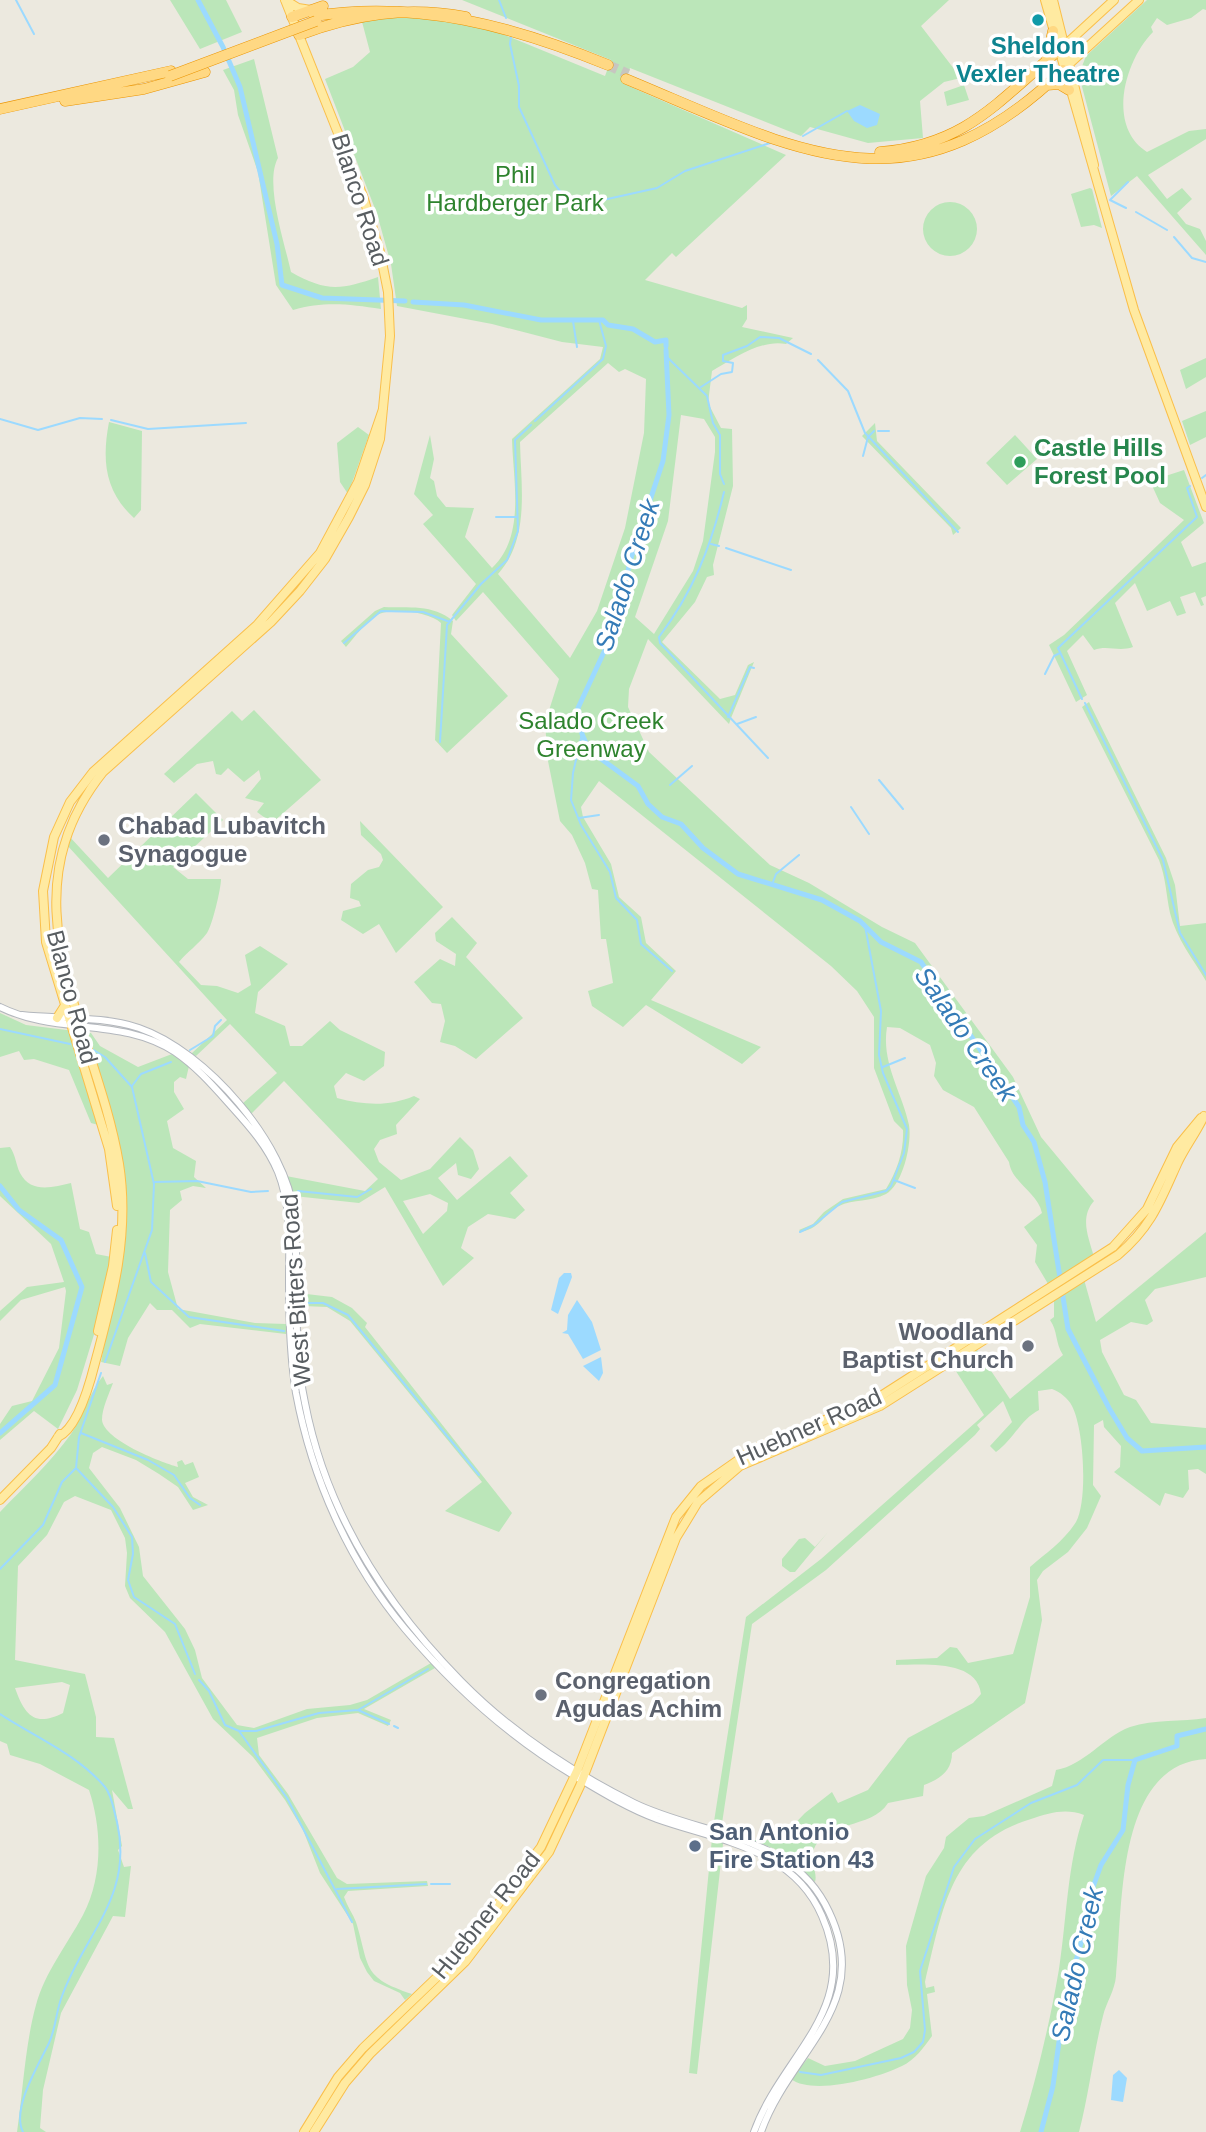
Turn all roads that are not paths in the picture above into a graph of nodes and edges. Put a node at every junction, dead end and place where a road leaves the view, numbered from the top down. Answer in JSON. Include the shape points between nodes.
{"nodes":[{"id":1,"x":285,"y":0,"type":"edge"},
{"id":2,"x":344,"y":0,"type":"edge"},
{"id":3,"x":1045,"y":0,"type":"edge"},
{"id":4,"x":1053,"y":0,"type":"edge"},
{"id":5,"x":1114,"y":0,"type":"edge"},
{"id":6,"x":1139,"y":0,"type":"edge"},
{"id":7,"x":457,"y":4,"type":"dead end"},
{"id":8,"x":292,"y":17,"type":"junction"},
{"id":9,"x":313,"y":17,"type":"junction"},
{"id":10,"x":481,"y":17,"type":"junction"},
{"id":11,"x":1096,"y":17,"type":"junction"},
{"id":12,"x":1086,"y":26,"type":"junction"},
{"id":13,"x":1056,"y":28,"type":"junction"},
{"id":14,"x":299,"y":35,"type":"junction"},
{"id":15,"x":1098,"y":39,"type":"junction"},
{"id":16,"x":1061,"y":48,"type":"junction"},
{"id":17,"x":1084,"y":52,"type":"junction"},
{"id":18,"x":306,"y":53,"type":"junction"},
{"id":19,"x":1042,"y":65,"type":"junction"},
{"id":20,"x":1067,"y":67,"type":"junction"},
{"id":21,"x":607,"y":69,"type":"tunnel mouth"},
{"id":22,"x":205,"y":72,"type":"dead end"},
{"id":23,"x":171,"y":74,"type":"junction"},
{"id":24,"x":1046,"y":86,"type":"junction"},
{"id":25,"x":1073,"y":88,"type":"junction"},
{"id":26,"x":71,"y":94,"type":"junction"},
{"id":27,"x":57,"y":102,"type":"junction"},
{"id":28,"x":0,"y":103,"type":"edge"},
{"id":29,"x":0,"y":108,"type":"edge"},
{"id":30,"x":0,"y":114,"type":"edge"},
{"id":31,"x":1078,"y":122,"type":"junction"},
{"id":32,"x":1088,"y":132,"type":"junction"},
{"id":33,"x":1094,"y":168,"type":"junction"},
{"id":34,"x":383,"y":409,"type":"junction"},
{"id":35,"x":1206,"y":507,"type":"edge"},
{"id":36,"x":320,"y":553,"type":"junction"},
{"id":37,"x":318,"y":569,"type":"junction"},
{"id":38,"x":259,"y":627,"type":"junction"},
{"id":39,"x":49,"y":933,"type":"junction"},
{"id":40,"x":0,"y":1007,"type":"edge"},
{"id":41,"x":64,"y":1007,"type":"junction"},
{"id":42,"x":17,"y":1014,"type":"junction"},
{"id":43,"x":57,"y":1018,"type":"junction"},
{"id":44,"x":73,"y":1022,"type":"junction"},
{"id":45,"x":89,"y":1026,"type":"junction"},
{"id":46,"x":82,"y":1042,"type":"junction"},
{"id":47,"x":215,"y":1085,"type":"junction"},
{"id":48,"x":98,"y":1101,"type":"junction"},
{"id":49,"x":1205,"y":1115,"type":"edge"},
{"id":50,"x":1034,"y":1304,"type":"junction"},
{"id":51,"x":979,"y":1334,"type":"junction"},
{"id":52,"x":980,"y":1344,"type":"junction"},
{"id":53,"x":0,"y":1500,"type":"edge"},
{"id":54,"x":649,"y":1596,"type":"junction"},
{"id":55,"x":580,"y":1776,"type":"junction"},
{"id":56,"x":541,"y":1855,"type":"junction"},
{"id":57,"x":304,"y":2132,"type":"edge"},
{"id":58,"x":314,"y":2132,"type":"edge"},
{"id":59,"x":754,"y":2132,"type":"edge"},
{"id":60,"x":761,"y":2132,"type":"edge"}],
"edges":[{"from":1,"to":8,"type":"main road","name":"Blanco Road"},
{"from":1,"to":9,"type":"main road"},
{"from":2,"to":9,"type":"highway"},
{"from":3,"to":13,"type":"main road"},
{"from":4,"to":13,"type":"main road"},
{"from":5,"to":11,"type":"main road"},
{"from":6,"to":15,"type":"main road"},
{"from":7,"to":10,"type":"highway"},
{"from":8,"to":9,"type":"highway"},
{"from":8,"to":14,"type":"main road","name":"Blanco Road"},
{"from":9,"to":10,"type":"highway","via":[[350,5],[414,1]]},
{"from":9,"to":14,"type":"highway"},
{"from":9,"to":18,"type":"main road"},
{"from":9,"to":23,"type":"highway","bridge":true},
{"from":10,"to":21,"type":"highway"},
{"from":11,"to":12,"type":"main road"},
{"from":11,"to":15,"type":"main road","via":[[1087,36]]},
{"from":12,"to":13,"type":"main road"},
{"from":12,"to":16,"type":"main road"},
{"from":13,"to":16,"type":"main road"},
{"from":13,"to":19,"type":"highway"},
{"from":14,"to":18,"type":"main road","name":"Blanco Road"},
{"from":15,"to":17,"type":"main road"},
{"from":16,"to":19,"type":"highway"},
{"from":16,"to":20,"type":"main road"},
{"from":17,"to":20,"type":"main road"},
{"from":17,"to":25,"type":"main road"},
{"from":18,"to":34,"type":"main road","name":"Blanco Road","via":[[370,216],[384,269],[389,313]]},
{"from":19,"to":24,"type":"highway","via":[[1051,69]]},
{"from":19,"to":24,"type":"highway","via":[[996,108],[970,125],[929,143],[872,153],[804,144],[627,76],[796,148],[862,159],[918,154],[965,140],[1014,112]]},
{"from":20,"to":24,"type":"highway"},
{"from":20,"to":25,"type":"main road"},
{"from":22,"to":27,"type":"highway","via":[[144,89]]},
{"from":23,"to":26,"type":"highway"},
{"from":23,"to":27,"type":"highway"},
{"from":24,"to":25,"type":"highway"},
{"from":25,"to":31,"type":"main road"},
{"from":25,"to":32,"type":"main road"},
{"from":26,"to":28,"type":"highway"},
{"from":26,"to":29,"type":"highway"},
{"from":27,"to":30,"type":"highway"},
{"from":31,"to":32,"type":"main road"},
{"from":31,"to":33,"type":"main road"},
{"from":32,"to":33,"type":"main road"},
{"from":33,"to":35,"type":"main road","via":[[1148,355]]},
{"from":34,"to":36,"type":"main road","name":"Blanco Road","via":[[358,482]]},
{"from":34,"to":37,"type":"main road","name":"Blanco Road","via":[[380,439],[365,485]]},
{"from":36,"to":37,"type":"main road"},
{"from":36,"to":38,"type":"main road","name":"Blanco Road"},
{"from":37,"to":38,"type":"main road","name":"Blanco Road"},
{"from":38,"to":39,"type":"main road","name":"Blanco Road","via":[[95,776],[58,852]]},
{"from":39,"to":41,"type":"main road","name":"Blanco Road"},
{"from":39,"to":44,"type":"main road","name":"Blanco Road"},
{"from":40,"to":42,"type":"main road","name":"West Bitters Road"},
{"from":41,"to":43,"type":"main road"},
{"from":41,"to":44,"type":"main road","name":"Blanco Road"},
{"from":42,"to":43,"type":"main road","name":"West Bitters Road"},
{"from":42,"to":44,"type":"main road","name":"West Bitters Road","via":[[28,1020]]},
{"from":43,"to":44,"type":"main road","name":"West Bitters Road"},
{"from":44,"to":45,"type":"main road","name":"West Bitters Road"},
{"from":44,"to":46,"type":"main road","name":"Blanco Road"},
{"from":44,"to":47,"type":"main road","name":"West Bitters Road","via":[[117,1023],[153,1034],[188,1054]]},
{"from":44,"to":48,"type":"main road","name":"Blanco Road"},
{"from":45,"to":46,"type":"main road"},
{"from":45,"to":47,"type":"main road","name":"West Bitters Road","via":[[116,1028],[150,1039]]},
{"from":46,"to":48,"type":"main road","name":"Blanco Road"},
{"from":47,"to":55,"type":"main road","name":"West Bitters Road","via":[[261,1140],[289,1199],[296,1392],[312,1459],[352,1552],[419,1646],[459,1688]]},
{"from":48,"to":53,"type":"main road","name":"Blanco Road","via":[[115,1175],[118,1251],[89,1367],[73,1410],[58,1437]]},
{"from":49,"to":50,"type":"main road","name":"Huebner Road","via":[[1134,1228],[1088,1269]]},
{"from":50,"to":51,"type":"main road","name":"Huebner Road"},
{"from":50,"to":52,"type":"main road","name":"Huebner Road"},
{"from":51,"to":52,"type":"main road"},
{"from":51,"to":54,"type":"main road","name":"Huebner Road","via":[[876,1399],[756,1448],[722,1468],[691,1496],[668,1534]]},
{"from":52,"to":54,"type":"main road","name":"Huebner Road","via":[[880,1406],[757,1457],[729,1474],[688,1515]]},
{"from":54,"to":55,"type":"main road","name":"Huebner Road"},
{"from":55,"to":56,"type":"main road","name":"Huebner Road"},
{"from":55,"to":59,"type":"main road","name":"West Bitters Road","via":[[642,1813],[774,1860],[803,1885],[822,1915],[834,1965],[828,2004],[817,2028],[768,2099]]},
{"from":55,"to":60,"type":"main road","name":"West Bitters Road","via":[[644,1808],[777,1855],[801,1872],[824,1903],[838,1939],[838,1994],[822,2032],[782,2087]]},
{"from":56,"to":57,"type":"main road","name":"Huebner Road","via":[[459,1956],[338,2077]]},
{"from":56,"to":58,"type":"main road","name":"Huebner Road","via":[[465,1962],[354,2073]]}]}
